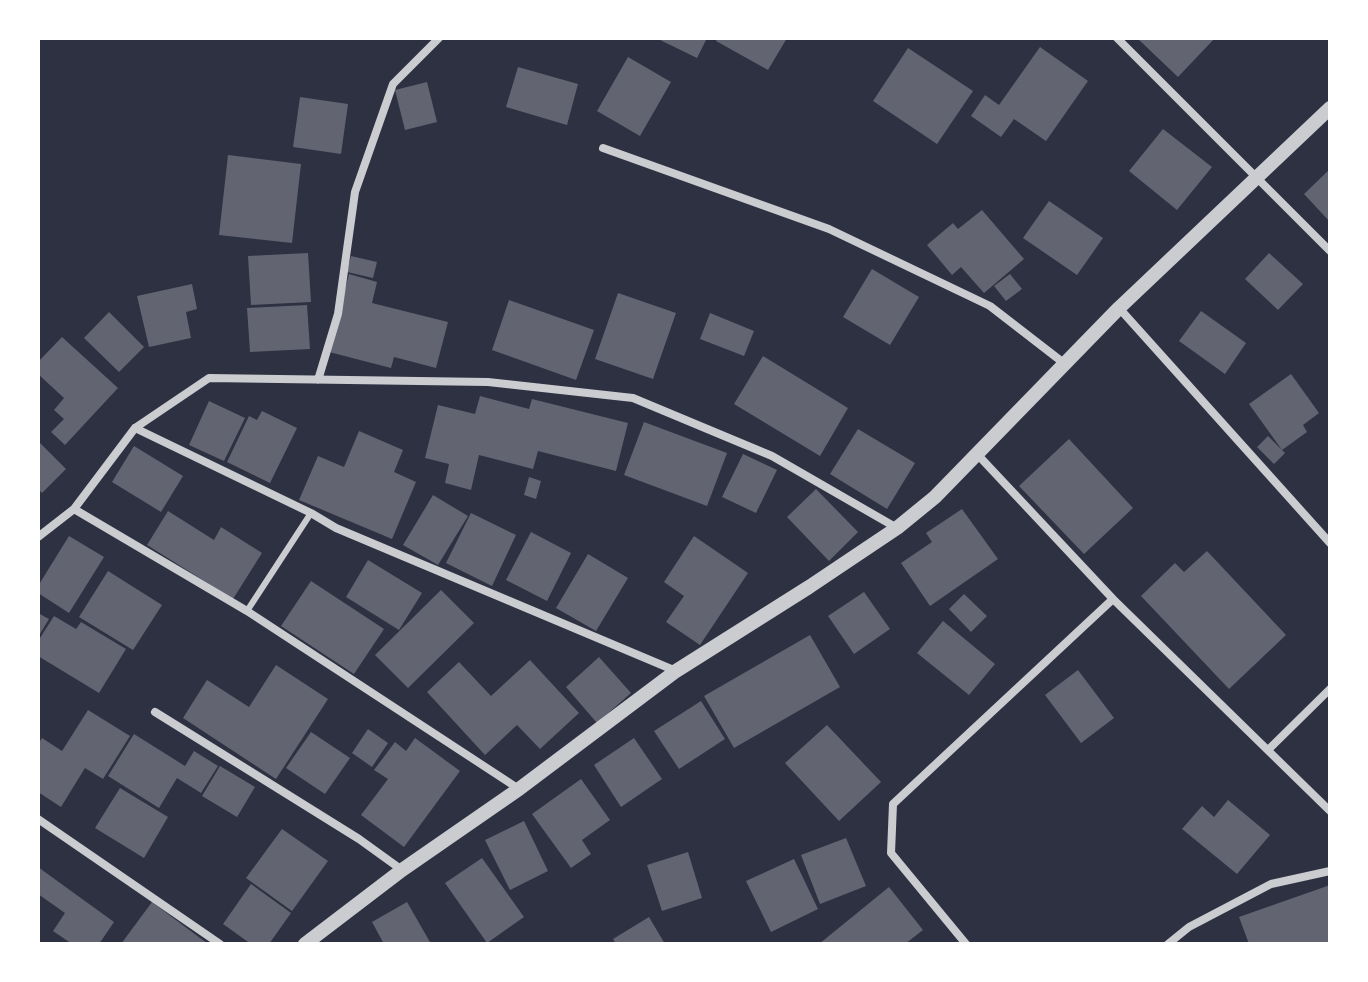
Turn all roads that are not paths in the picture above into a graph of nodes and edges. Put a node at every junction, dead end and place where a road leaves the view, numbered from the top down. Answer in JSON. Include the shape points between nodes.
{"nodes":[{"id":1,"x":439,"y":38,"type":"edge"},
{"id":2,"x":1117,"y":38,"type":"edge"},
{"id":3,"x":1330,"y":108,"type":"edge"},
{"id":4,"x":603,"y":148,"type":"dead end"},
{"id":5,"x":1258,"y":178,"type":"junction"},
{"id":6,"x":1330,"y":251,"type":"edge"},
{"id":7,"x":1119,"y":308,"type":"junction"},
{"id":8,"x":1065,"y":364,"type":"junction"},
{"id":9,"x":318,"y":380,"type":"junction"},
{"id":10,"x":135,"y":428,"type":"junction"},
{"id":11,"x":977,"y":454,"type":"junction"},
{"id":12,"x":74,"y":509,"type":"junction"},
{"id":13,"x":311,"y":513,"type":"junction"},
{"id":14,"x":897,"y":528,"type":"junction"},
{"id":15,"x":38,"y":537,"type":"edge"},
{"id":16,"x":1330,"y":543,"type":"edge"},
{"id":17,"x":1113,"y":599,"type":"junction"},
{"id":18,"x":247,"y":611,"type":"junction"},
{"id":19,"x":676,"y":671,"type":"junction"},
{"id":20,"x":1330,"y":689,"type":"edge"},
{"id":21,"x":155,"y":712,"type":"dead end"},
{"id":22,"x":1268,"y":750,"type":"junction"},
{"id":23,"x":519,"y":789,"type":"junction"},
{"id":24,"x":1330,"y":811,"type":"edge"},
{"id":25,"x":38,"y":819,"type":"edge"},
{"id":26,"x":402,"y":870,"type":"junction"},
{"id":27,"x":1330,"y":871,"type":"edge"},
{"id":28,"x":220,"y":944,"type":"edge"},
{"id":29,"x":305,"y":944,"type":"edge"},
{"id":30,"x":966,"y":944,"type":"edge"},
{"id":31,"x":1168,"y":944,"type":"edge"}],
"edges":[{"from":1,"to":9,"type":"street","via":[[393,84],[355,192],[338,314]]},
{"from":2,"to":5,"type":"street"},
{"from":3,"to":5,"type":"street"},
{"from":4,"to":8,"type":"street","via":[[829,229],[990,306]]},
{"from":5,"to":6,"type":"street"},
{"from":5,"to":7,"type":"street"},
{"from":7,"to":8,"type":"street"},
{"from":7,"to":16,"type":"street"},
{"from":8,"to":11,"type":"street"},
{"from":9,"to":10,"type":"street","via":[[209,378]]},
{"from":9,"to":14,"type":"street","via":[[488,382],[633,398],[772,456]]},
{"from":10,"to":12,"type":"street"},
{"from":10,"to":13,"type":"street"},
{"from":11,"to":14,"type":"street"},
{"from":11,"to":17,"type":"street"},
{"from":12,"to":15,"type":"street"},
{"from":12,"to":18,"type":"street"},
{"from":13,"to":18,"type":"lane"},
{"from":13,"to":19,"type":"street"},
{"from":14,"to":19,"type":"street"},
{"from":17,"to":22,"type":"street"},
{"from":17,"to":30,"type":"street","via":[[893,804],[891,853]]},
{"from":18,"to":23,"type":"street"},
{"from":19,"to":23,"type":"street"},
{"from":20,"to":22,"type":"street"},
{"from":21,"to":26,"type":"street"},
{"from":22,"to":24,"type":"street"},
{"from":23,"to":26,"type":"street"},
{"from":25,"to":28,"type":"street"},
{"from":26,"to":29,"type":"street"},
{"from":27,"to":31,"type":"street","via":[[1271,884],[1189,927]]}]}
